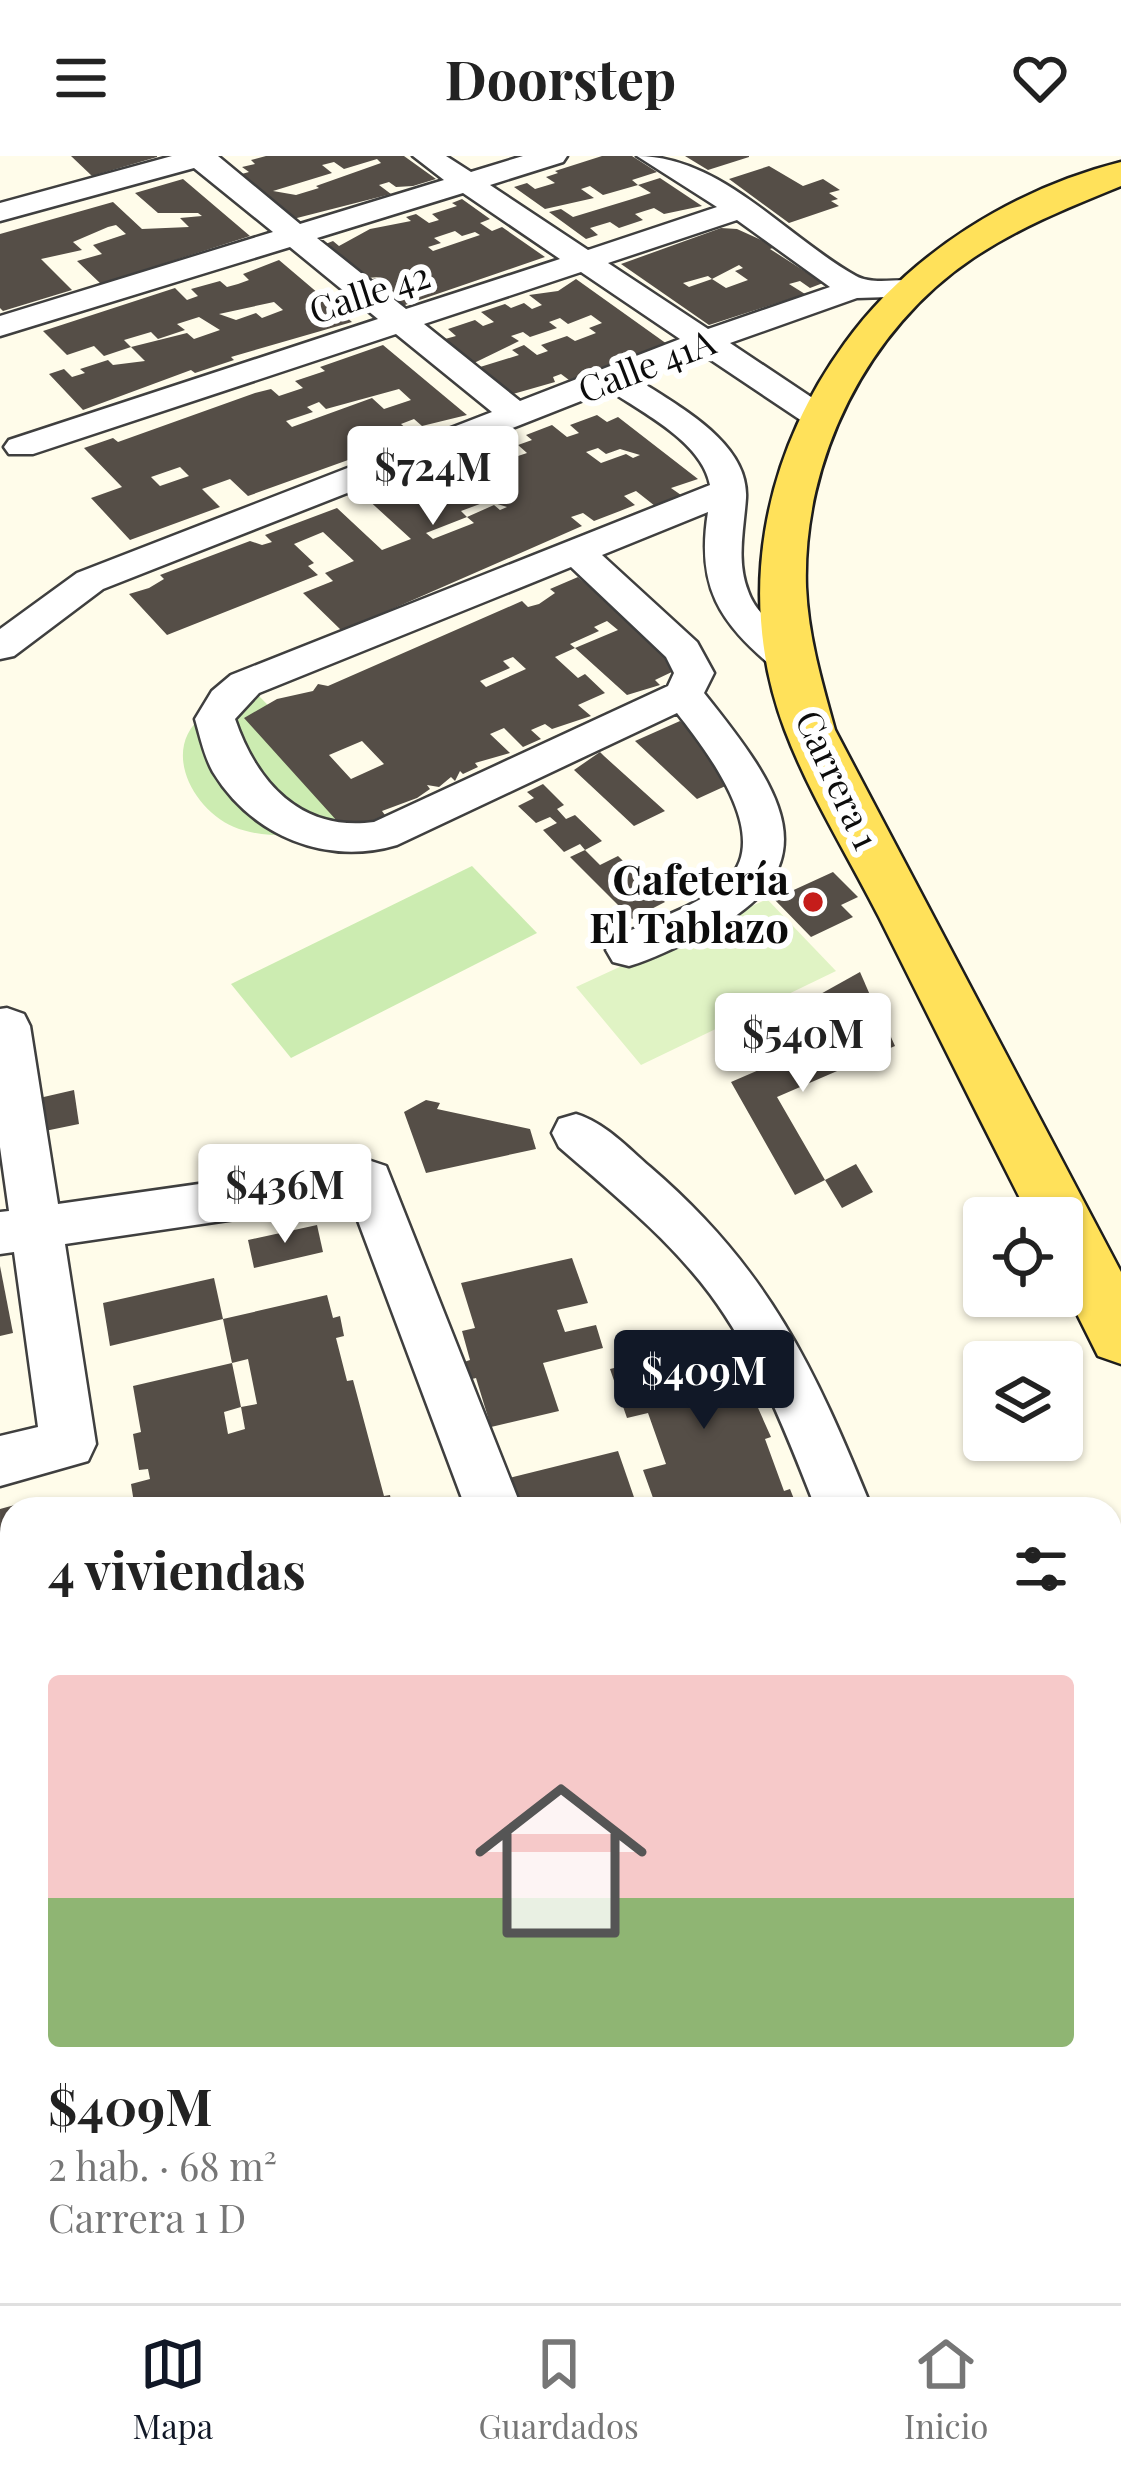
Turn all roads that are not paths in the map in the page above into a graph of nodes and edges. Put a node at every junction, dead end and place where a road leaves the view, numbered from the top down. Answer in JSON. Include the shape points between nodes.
{"nodes":[{"id":1,"x":200,"y":156,"type":"edge"},
{"id":2,"x":428,"y":156,"type":"edge"},
{"id":3,"x":554,"y":156,"type":"edge"},
{"id":4,"x":651,"y":156,"type":"edge"},
{"id":5,"x":1121,"y":173,"type":"edge"},
{"id":6,"x":468,"y":183,"type":"junction"},
{"id":7,"x":741,"y":209,"type":"junction"},
{"id":8,"x":0,"y":212,"type":"edge"},
{"id":9,"x":295,"y":236,"type":"junction"},
{"id":10,"x":584,"y":261,"type":"junction"},
{"id":11,"x":854,"y":289,"type":"junction"},
{"id":12,"x":910,"y":290,"type":"junction"},
{"id":13,"x":401,"y":322,"type":"junction"},
{"id":14,"x":0,"y":326,"type":"edge"},
{"id":15,"x":705,"y":341,"type":"junction"},
{"id":16,"x":612,"y":377,"type":"junction"},
{"id":17,"x":514,"y":414,"type":"junction"},
{"id":18,"x":817,"y":416,"type":"junction"},
{"id":19,"x":21,"y":447,"type":"dead end"},
{"id":20,"x":728,"y":491,"type":"junction"},
{"id":21,"x":575,"y":550,"type":"junction"},
{"id":22,"x":0,"y":647,"type":"edge"},
{"id":23,"x":788,"y":660,"type":"junction"},
{"id":24,"x":684,"y":694,"type":"junction"},
{"id":25,"x":629,"y":950,"type":"dead end"},
{"id":26,"x":3,"y":1027,"type":"edge"},
{"id":27,"x":576,"y":1133,"type":"dead end"},
{"id":28,"x":1049,"y":1197,"type":"edge"},
{"id":29,"x":18,"y":1229,"type":"edge"},
{"id":30,"x":1083,"y":1263,"type":"edge"},
{"id":31,"x":1121,"y":1336,"type":"edge"},
{"id":32,"x":0,"y":1461,"type":"edge"},
{"id":33,"x":489,"y":1497,"type":"edge"},
{"id":34,"x":839,"y":1497,"type":"edge"}],
"edges":[{"from":1,"to":8,"type":"street"},
{"from":1,"to":9,"type":"street"},
{"from":2,"to":6,"type":"street"},
{"from":3,"to":6,"type":"street"},
{"from":4,"to":7,"type":"street"},
{"from":5,"to":12,"type":"main road","name":"Carrera 1","via":[[1035,208],[944,260]]},
{"from":6,"to":9,"type":"street"},
{"from":6,"to":10,"type":"street"},
{"from":7,"to":10,"type":"street","name":"Calle 42"},
{"from":7,"to":11,"type":"street"},
{"from":9,"to":13,"type":"street"},
{"from":9,"to":14,"type":"street"},
{"from":10,"to":13,"type":"street","name":"Calle 42"},
{"from":10,"to":15,"type":"street"},
{"from":11,"to":12,"type":"street","name":"Calle 41A"},
{"from":11,"to":15,"type":"street","name":"Calle 41A"},
{"from":12,"to":18,"type":"main road","name":"Carrera 1"},
{"from":13,"to":17,"type":"street"},
{"from":13,"to":19,"type":"street","name":"Calle 42"},
{"from":15,"to":16,"type":"street","name":"Calle 41A"},
{"from":15,"to":18,"type":"street"},
{"from":16,"to":17,"type":"street","name":"Calle 41A"},
{"from":16,"to":20,"type":"street","via":[[709,450]]},
{"from":17,"to":22,"type":"street","name":"Calle 41A","via":[[90,580]]},
{"from":18,"to":23,"type":"main road","name":"Carrera 1","via":[[791,483],[779,554]]},
{"from":20,"to":21,"type":"street"},
{"from":20,"to":23,"type":"street","via":[[727,588],[746,626]]},
{"from":21,"to":24,"type":"street","via":[[683,650],[694,673]]},
{"from":21,"to":24,"type":"street","via":[[245,684],[215,719],[231,767],[313,835],[382,835]]},
{"from":23,"to":28,"type":"main road","name":"Carrera 1","via":[[810,730]]},
{"from":24,"to":25,"type":"street","via":[[750,787],[762,830],[760,869],[743,890]]},
{"from":26,"to":29,"type":"street"},
{"from":27,"to":34,"type":"street","via":[[678,1221],[745,1301]]},
{"from":29,"to":32,"type":"street","via":[[68,1444]]},
{"from":29,"to":33,"type":"street","via":[[368,1180]]},
{"from":30,"to":31,"type":"main road","name":"Carrera 1"}]}
